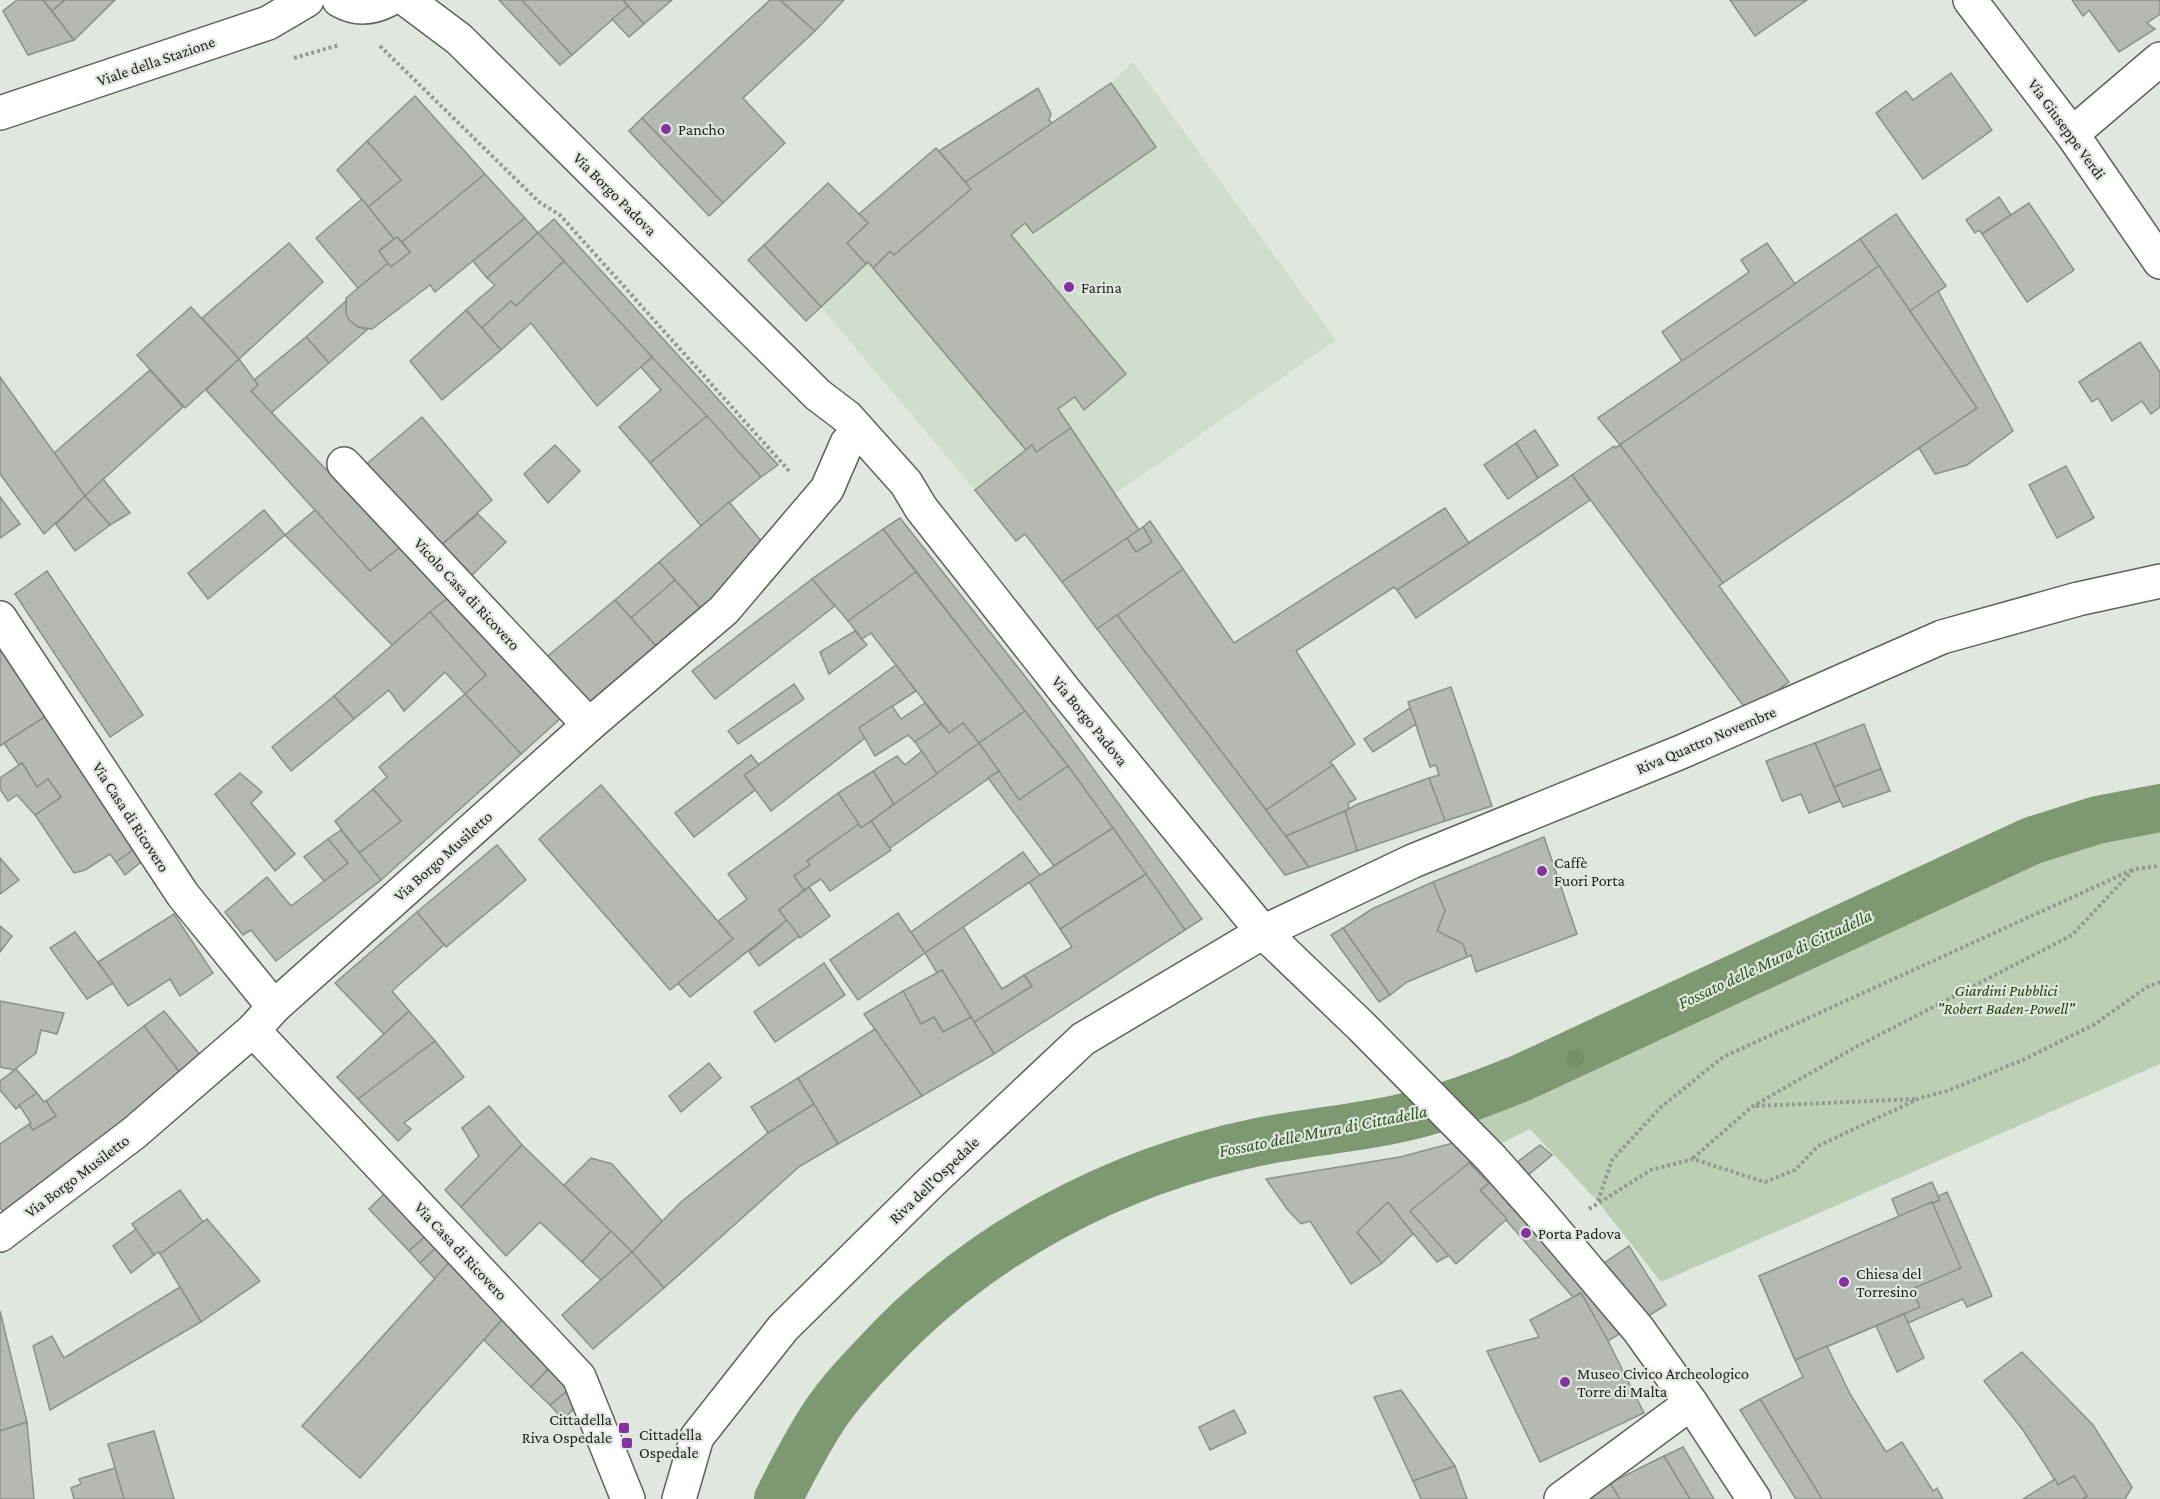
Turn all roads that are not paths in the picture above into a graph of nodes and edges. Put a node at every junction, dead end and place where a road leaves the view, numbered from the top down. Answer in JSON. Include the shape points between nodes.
{"nodes":[{"id":1,"x":308,"y":0,"type":"edge"},
{"id":2,"x":339,"y":0,"type":"edge"},
{"id":3,"x":388,"y":0,"type":"edge"},
{"id":4,"x":407,"y":0,"type":"edge"},
{"id":5,"x":1970,"y":0,"type":"edge"},
{"id":6,"x":2160,"y":59,"type":"edge"},
{"id":7,"x":0,"y":113,"type":"edge"},
{"id":8,"x":2072,"y":134,"type":"junction"},
{"id":9,"x":2160,"y":262,"type":"edge"},
{"id":10,"x":818,"y":396,"type":"junction"},
{"id":11,"x":847,"y":443,"type":"junction"},
{"id":12,"x":344,"y":464,"type":"dead end"},
{"id":13,"x":921,"y":508,"type":"junction"},
{"id":14,"x":2160,"y":581,"type":"edge"},
{"id":15,"x":0,"y":618,"type":"edge"},
{"id":16,"x":589,"y":725,"type":"junction"},
{"id":17,"x":1263,"y":932,"type":"junction"},
{"id":18,"x":263,"y":1018,"type":"junction"},
{"id":19,"x":0,"y":1235,"type":"edge"},
{"id":20,"x":1691,"y":1403,"type":"junction"},
{"id":21,"x":628,"y":1499,"type":"edge"},
{"id":22,"x":679,"y":1499,"type":"edge"},
{"id":23,"x":1561,"y":1499,"type":"edge"},
{"id":24,"x":1754,"y":1499,"type":"edge"}],
"edges":[{"from":1,"to":7,"type":"street","name":"Viale della Stazione","via":[[268,23]]},
{"from":2,"to":3,"type":"street","via":[[366,8]]},
{"from":4,"to":10,"type":"street","name":"Via Borgo Padova","via":[[459,39]]},
{"from":5,"to":8,"type":"street","name":"Via Giuseppe Verdi"},
{"from":6,"to":8,"type":"street"},
{"from":8,"to":9,"type":"street","name":"Via Giuseppe Verdi"},
{"from":10,"to":11,"type":"street","name":"Via Borgo Padova"},
{"from":10,"to":13,"type":"street","name":"Via Borgo Padova","via":[[847,417],[906,483]]},
{"from":11,"to":13,"type":"street","name":"Via Borgo Padova","via":[[896,493]]},
{"from":11,"to":16,"type":"street","name":"Via Borgo Musiletto","via":[[827,489],[724,609]]},
{"from":12,"to":16,"type":"street","name":"Vicolo Casa di Ricovero"},
{"from":13,"to":17,"type":"street","name":"Via Borgo Padova","via":[[1072,700]]},
{"from":14,"to":17,"type":"street","name":"Riva Quattro Novembre","via":[[1942,637],[1681,752],[1413,861]]},
{"from":15,"to":18,"type":"street","name":"Via Casa di Ricovero"},
{"from":16,"to":18,"type":"street","name":"Via Borgo Musiletto"},
{"from":17,"to":20,"type":"street","name":"Via Borgo Padova","via":[[1491,1158],[1638,1329]]},
{"from":17,"to":22,"type":"street","name":"Riva dell'Ospedale","via":[[1083,1039],[930,1183],[783,1328],[697,1437]]},
{"from":18,"to":19,"type":"street","name":"Via Borgo Musiletto","via":[[134,1133]]},
{"from":18,"to":21,"type":"street","name":"Via Casa di Ricovero","via":[[579,1377]]},
{"from":20,"to":23,"type":"street"},
{"from":20,"to":24,"type":"street","name":"Via Borgo Padova"}]}
